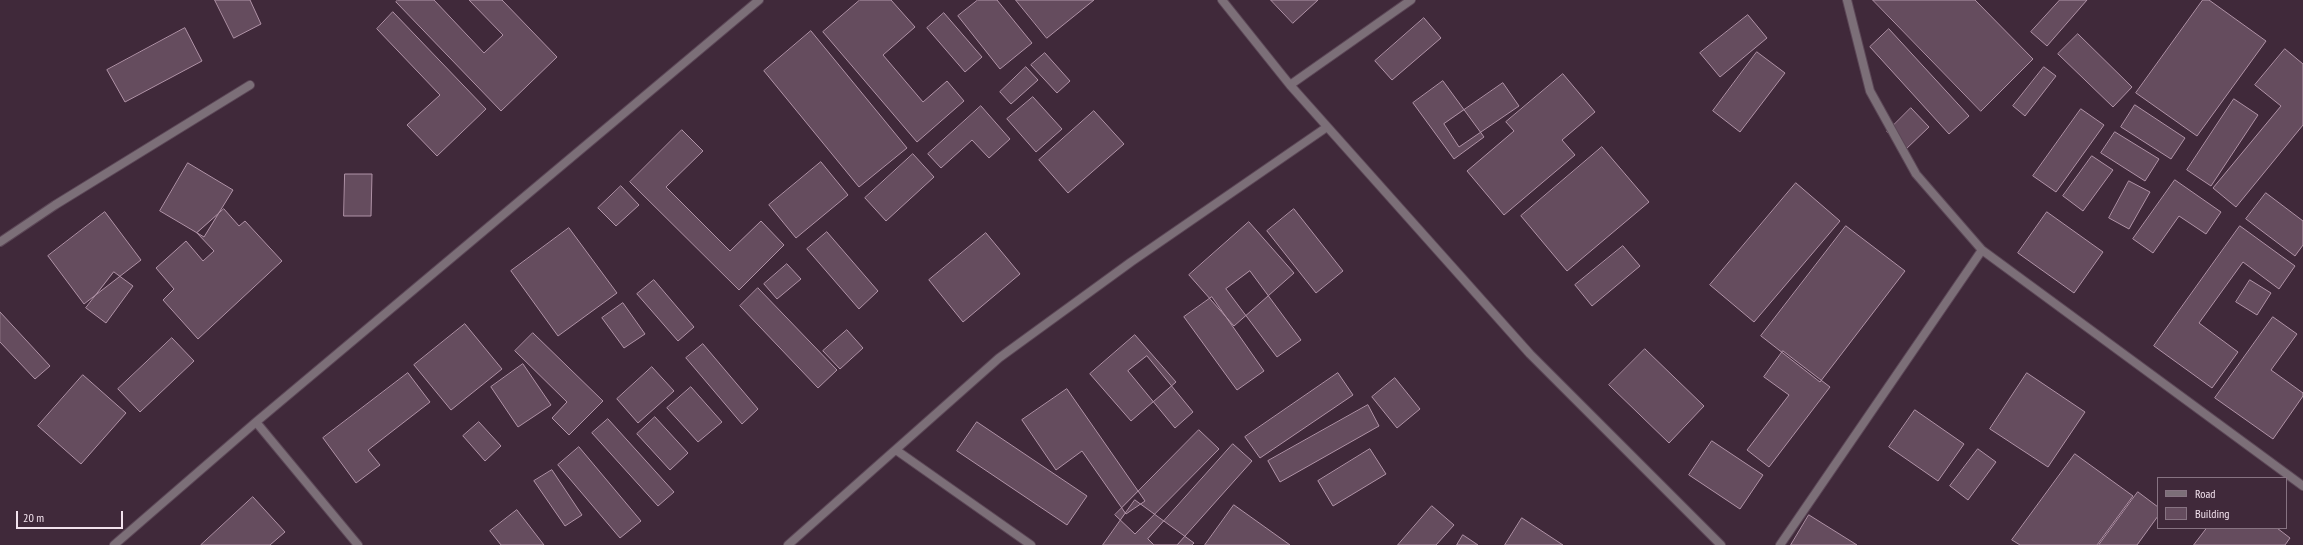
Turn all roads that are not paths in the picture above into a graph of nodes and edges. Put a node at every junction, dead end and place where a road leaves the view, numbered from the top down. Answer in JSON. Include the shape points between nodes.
{"nodes":[{"id":1,"x":759,"y":0,"type":"edge"},
{"id":2,"x":1222,"y":0,"type":"edge"},
{"id":3,"x":1411,"y":0,"type":"edge"},
{"id":4,"x":1847,"y":0,"type":"edge"},
{"id":5,"x":250,"y":85,"type":"dead end"},
{"id":6,"x":1290,"y":85,"type":"junction"},
{"id":7,"x":1327,"y":127,"type":"junction"},
{"id":8,"x":0,"y":242,"type":"edge"},
{"id":9,"x":1982,"y":250,"type":"junction"},
{"id":10,"x":256,"y":422,"type":"junction"},
{"id":11,"x":896,"y":450,"type":"junction"},
{"id":12,"x":2303,"y":486,"type":"edge"},
{"id":13,"x":114,"y":545,"type":"edge"},
{"id":14,"x":358,"y":545,"type":"edge"},
{"id":15,"x":788,"y":545,"type":"edge"},
{"id":16,"x":1031,"y":545,"type":"edge"},
{"id":17,"x":1721,"y":545,"type":"edge"},
{"id":18,"x":1780,"y":545,"type":"edge"}],
"edges":[{"from":1,"to":10,"type":"street"},
{"from":2,"to":6,"type":"street"},
{"from":3,"to":6,"type":"street"},
{"from":4,"to":9,"type":"street","via":[[1870,91],[1916,174]]},
{"from":5,"to":8,"type":"street"},
{"from":6,"to":7,"type":"street"},
{"from":7,"to":11,"type":"street","via":[[999,358]]},
{"from":7,"to":17,"type":"street","via":[[1530,354]]},
{"from":9,"to":12,"type":"street"},
{"from":9,"to":18,"type":"street"},
{"from":10,"to":13,"type":"street"},
{"from":10,"to":14,"type":"street"},
{"from":11,"to":15,"type":"street"},
{"from":11,"to":16,"type":"street"}]}
